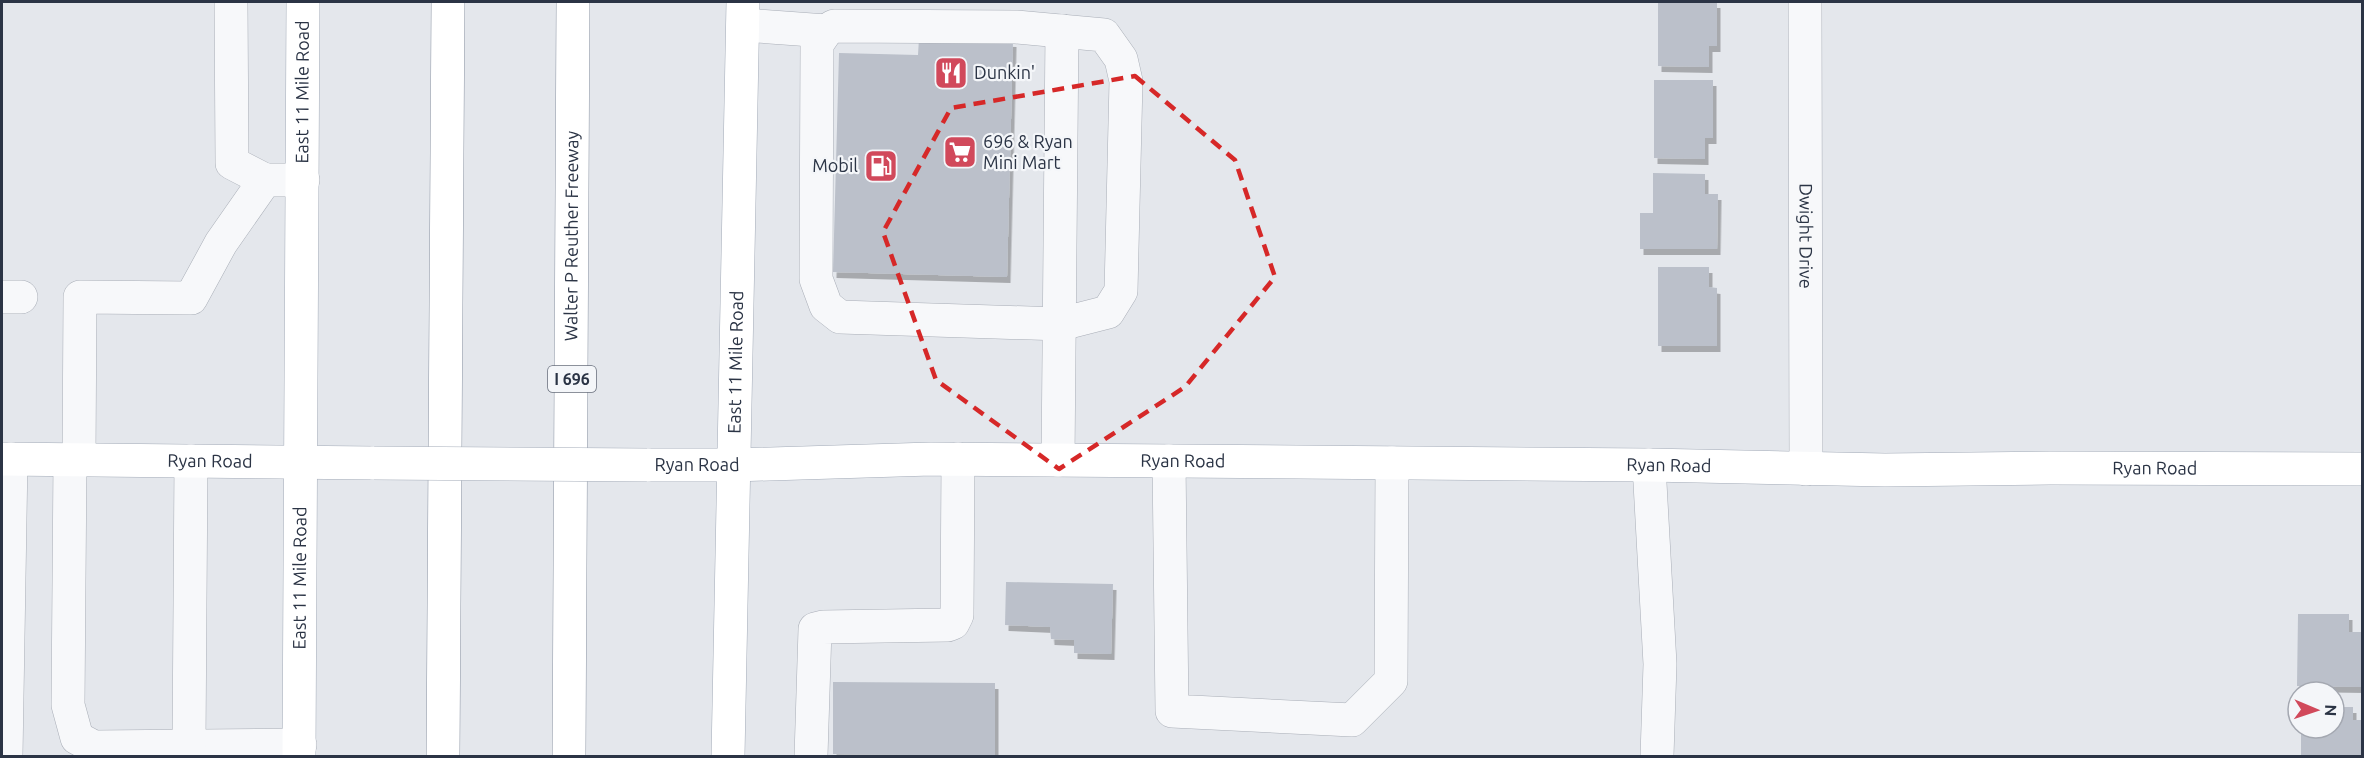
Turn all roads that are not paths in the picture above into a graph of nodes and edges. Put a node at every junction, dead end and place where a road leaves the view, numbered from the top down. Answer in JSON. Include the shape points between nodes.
{"nodes":[{"id":1,"x":231,"y":2,"type":"edge"},
{"id":2,"x":303,"y":2,"type":"edge"},
{"id":3,"x":448,"y":2,"type":"edge"},
{"id":4,"x":573,"y":2,"type":"edge"},
{"id":5,"x":1805,"y":2,"type":"edge"},
{"id":6,"x":743,"y":13,"type":"edge"},
{"id":7,"x":826,"y":31,"type":"junction"},
{"id":8,"x":1062,"y":32,"type":"junction"},
{"id":9,"x":265,"y":180,"type":"junction"},
{"id":10,"x":303,"y":180,"type":"junction"},
{"id":11,"x":1061,"y":324,"type":"junction"},
{"id":12,"x":6,"y":459,"type":"edge"},
{"id":13,"x":74,"y":459,"type":"junction"},
{"id":14,"x":958,"y":459,"type":"junction"},
{"id":15,"x":1058,"y":460,"type":"junction"},
{"id":16,"x":191,"y":461,"type":"junction"},
{"id":17,"x":1169,"y":461,"type":"junction"},
{"id":18,"x":303,"y":463,"type":"junction"},
{"id":19,"x":1392,"y":463,"type":"junction"},
{"id":20,"x":735,"y":465,"type":"junction"},
{"id":21,"x":1649,"y":465,"type":"junction"},
{"id":22,"x":1806,"y":469,"type":"junction"},
{"id":23,"x":2362,"y":470,"type":"edge"},
{"id":24,"x":4,"y":623,"type":"edge"},
{"id":25,"x":189,"y":745,"type":"junction"},
{"id":26,"x":300,"y":751,"type":"edge"},
{"id":27,"x":6,"y":756,"type":"edge"},
{"id":28,"x":443,"y":756,"type":"edge"},
{"id":29,"x":569,"y":756,"type":"edge"},
{"id":30,"x":728,"y":756,"type":"edge"},
{"id":31,"x":811,"y":756,"type":"edge"},
{"id":32,"x":1656,"y":756,"type":"edge"}],
"edges":[{"from":1,"to":9,"type":"street","via":[[232,163]]},
{"from":2,"to":10,"type":"main road","name":"East 11 Mile Road"},
{"from":3,"to":28,"type":"main road"},
{"from":4,"to":29,"type":"main road","name":"Walter P Reuther Freeway","number":"I 696"},
{"from":5,"to":22,"type":"street","name":"Dwight Drive"},
{"from":6,"to":7,"type":"street"},
{"from":6,"to":20,"type":"main road","name":"East 11 Mile Road"},
{"from":7,"to":8,"type":"street","via":[[834,26],[901,26],[1016,27]]},
{"from":7,"to":11,"type":"street","via":[[817,44],[816,256],[816,279],[826,306],[840,317]]},
{"from":8,"to":11,"type":"street"},
{"from":8,"to":11,"type":"street","via":[[1104,35],[1121,58],[1126,81],[1121,291],[1108,312]]},
{"from":9,"to":10,"type":"street"},
{"from":9,"to":13,"type":"street","via":[[221,243],[191,298],[80,297]]},
{"from":10,"to":18,"type":"main road","name":"East 11 Mile Road"},
{"from":11,"to":15,"type":"street"},
{"from":12,"to":13,"type":"main road","name":"Ryan Road"},
{"from":12,"to":24,"type":"street"},
{"from":13,"to":16,"type":"main road","name":"Ryan Road"},
{"from":13,"to":25,"type":"street","via":[[68,705],[77,738],[94,747]]},
{"from":14,"to":15,"type":"main road","name":"Ryan Road"},
{"from":14,"to":20,"type":"main road","name":"Ryan Road"},
{"from":14,"to":31,"type":"street","via":[[957,615],[948,625],[815,629]]},
{"from":15,"to":17,"type":"main road","name":"Ryan Road"},
{"from":16,"to":18,"type":"main road","name":"Ryan Road"},
{"from":16,"to":25,"type":"street"},
{"from":17,"to":19,"type":"main road","name":"Ryan Road"},
{"from":17,"to":19,"type":"street","via":[[1172,711],[1352,720],[1391,681]]},
{"from":18,"to":20,"type":"main road","name":"Ryan Road","bridge":true},
{"from":18,"to":26,"type":"main road","name":"East 11 Mile Road"},
{"from":19,"to":21,"type":"main road","name":"Ryan Road"},
{"from":20,"to":30,"type":"main road","name":"East 11 Mile Road"},
{"from":21,"to":22,"type":"main road","name":"Ryan Road"},
{"from":21,"to":32,"type":"street","via":[[1660,664]]},
{"from":22,"to":23,"type":"main road","name":"Ryan Road"},
{"from":24,"to":27,"type":"street"},
{"from":25,"to":26,"type":"street"}]}
